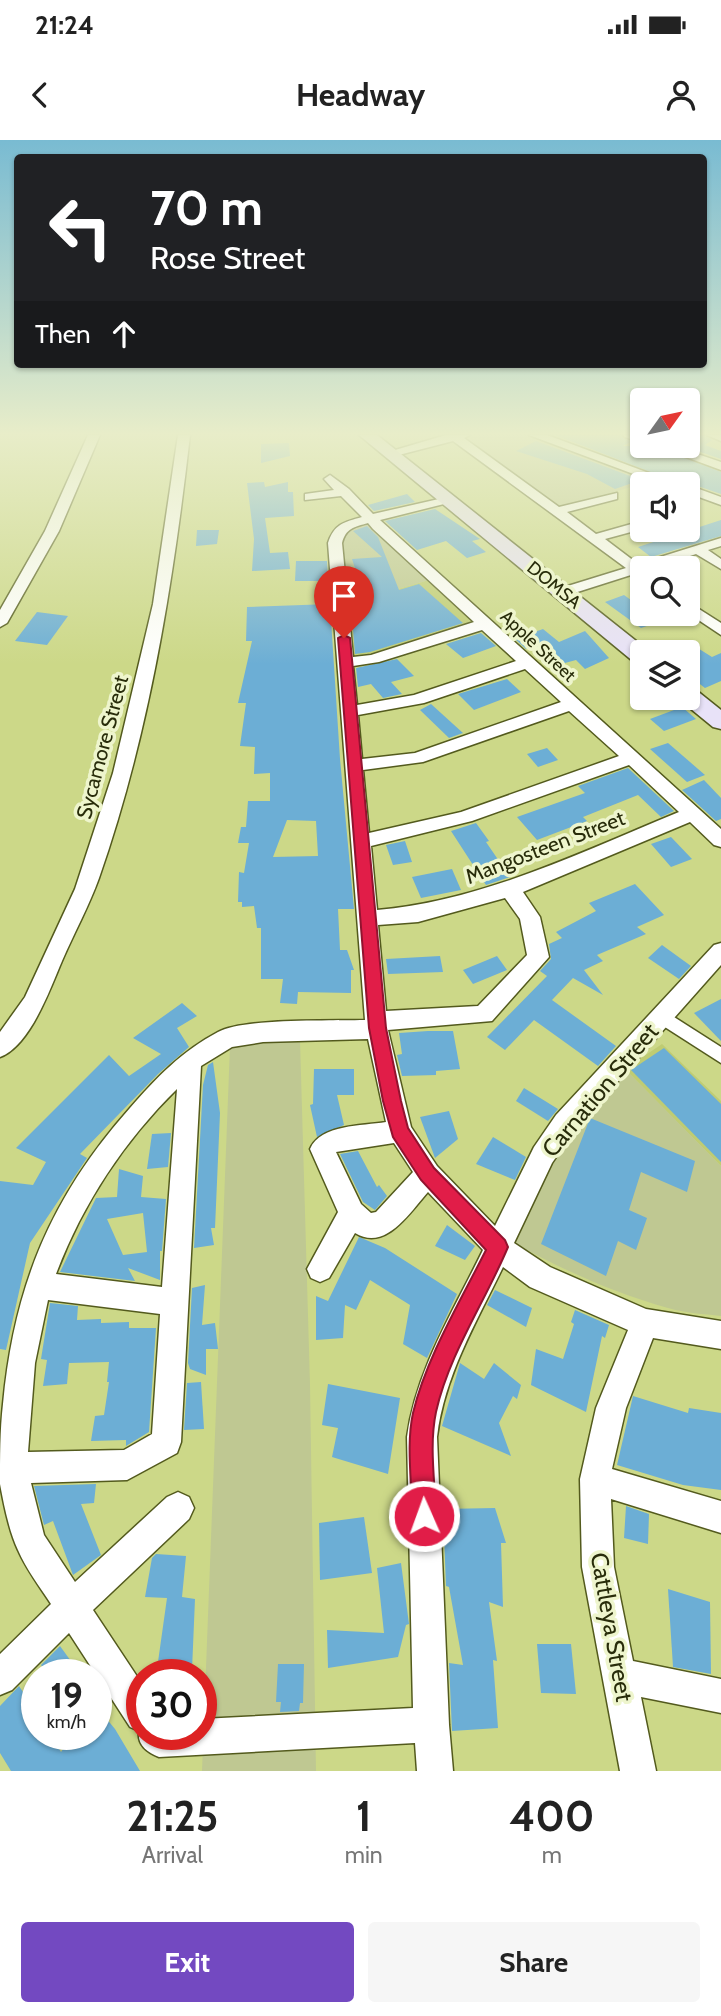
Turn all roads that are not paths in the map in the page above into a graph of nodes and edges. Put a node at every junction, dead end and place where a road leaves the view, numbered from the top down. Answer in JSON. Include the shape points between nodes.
{"nodes":[{"id":1,"x":61,"y":511,"type":"edge"},
{"id":2,"x":175,"y":511,"type":"edge"},
{"id":3,"x":366,"y":511,"type":"edge"},
{"id":4,"x":400,"y":511,"type":"edge"},
{"id":5,"x":463,"y":511,"type":"edge"},
{"id":6,"x":557,"y":511,"type":"edge"},
{"id":7,"x":373,"y":518,"type":"junction"},
{"id":8,"x":630,"y":528,"type":"edge"},
{"id":9,"x":595,"y":538,"type":"junction"},
{"id":10,"x":721,"y":542,"type":"edge"},
{"id":11,"x":697,"y":549,"type":"junction"},
{"id":12,"x":679,"y":556,"type":"edge"},
{"id":13,"x":630,"y":564,"type":"edge"},
{"id":14,"x":721,"y":565,"type":"edge"},
{"id":15,"x":630,"y":573,"type":"edge"},
{"id":16,"x":563,"y":592,"type":"junction"},
{"id":17,"x":700,"y":615,"type":"edge"},
{"id":18,"x":0,"y":623,"type":"edge"},
{"id":19,"x":485,"y":624,"type":"junction"},
{"id":20,"x":721,"y":630,"type":"edge"},
{"id":21,"x":630,"y":647,"type":"edge"},
{"id":22,"x":346,"y":663,"type":"junction"},
{"id":23,"x":527,"y":663,"type":"junction"},
{"id":24,"x":572,"y":704,"type":"junction"},
{"id":25,"x":700,"y":705,"type":"edge"},
{"id":26,"x":351,"y":711,"type":"junction"},
{"id":27,"x":721,"y":722,"type":"edge"},
{"id":28,"x":631,"y":758,"type":"junction"},
{"id":29,"x":356,"y":765,"type":"junction"},
{"id":30,"x":692,"y":814,"type":"junction"},
{"id":31,"x":721,"y":841,"type":"edge"},
{"id":32,"x":362,"y":842,"type":"junction"},
{"id":33,"x":510,"y":890,"type":"junction"},
{"id":34,"x":369,"y":918,"type":"junction"},
{"id":35,"x":718,"y":960,"type":"edge"},
{"id":36,"x":663,"y":1017,"type":"junction"},
{"id":37,"x":377,"y":1025,"type":"junction"},
{"id":38,"x":0,"y":1047,"type":"edge"},
{"id":39,"x":721,"y":1056,"type":"edge"},
{"id":40,"x":190,"y":1061,"type":"junction"},
{"id":41,"x":400,"y":1131,"type":"junction"},
{"id":42,"x":435,"y":1181,"type":"junction"},
{"id":43,"x":352,"y":1213,"type":"junction"},
{"id":44,"x":498,"y":1247,"type":"junction"},
{"id":45,"x":320,"y":1269,"type":"dead end"},
{"id":46,"x":38,"y":1285,"type":"junction"},
{"id":47,"x":173,"y":1302,"type":"junction"},
{"id":48,"x":645,"y":1323,"type":"junction"},
{"id":49,"x":721,"y":1335,"type":"edge"},
{"id":50,"x":12,"y":1468,"type":"junction"},
{"id":51,"x":595,"y":1479,"type":"junction"},
{"id":52,"x":178,"y":1508,"type":"dead end"},
{"id":53,"x":721,"y":1517,"type":"edge"},
{"id":54,"x":71,"y":1608,"type":"junction"},
{"id":55,"x":621,"y":1676,"type":"junction"},
{"id":56,"x":0,"y":1678,"type":"edge"},
{"id":57,"x":126,"y":1691,"type":"edge"},
{"id":58,"x":721,"y":1696,"type":"edge"},
{"id":59,"x":431,"y":1725,"type":"junction"},
{"id":60,"x":217,"y":1736,"type":"edge"},
{"id":61,"x":435,"y":1771,"type":"edge"},
{"id":62,"x":638,"y":1771,"type":"edge"}],
"edges":[{"from":1,"to":18,"type":"street"},
{"from":2,"to":38,"type":"street","name":"Sycamore Street","via":[[135,718],[87,881],[24,1023]]},
{"from":3,"to":7,"type":"street","name":"Apple Street"},
{"from":4,"to":7,"type":"street"},
{"from":5,"to":16,"type":"main road","name":"DOMSA"},
{"from":6,"to":9,"type":"street"},
{"from":7,"to":19,"type":"street","name":"Apple Street"},
{"from":7,"to":22,"type":"street","via":[[346,526],[335,543]]},
{"from":8,"to":9,"type":"street"},
{"from":9,"to":13,"type":"street"},
{"from":10,"to":11,"type":"street"},
{"from":11,"to":12,"type":"street"},
{"from":11,"to":14,"type":"street"},
{"from":15,"to":16,"type":"street"},
{"from":16,"to":21,"type":"main road","name":"DOMSA"},
{"from":17,"to":20,"type":"street"},
{"from":19,"to":22,"type":"street","via":[[373,660]]},
{"from":19,"to":23,"type":"street","name":"Apple Street"},
{"from":22,"to":26,"type":"street"},
{"from":23,"to":24,"type":"street","name":"Apple Street"},
{"from":23,"to":26,"type":"street","via":[[401,703]]},
{"from":24,"to":28,"type":"street","name":"Apple Street"},
{"from":24,"to":29,"type":"street","via":[[417,758]]},
{"from":25,"to":27,"type":"main road"},
{"from":26,"to":29,"type":"street"},
{"from":28,"to":30,"type":"street","name":"Apple Street"},
{"from":28,"to":32,"type":"street","via":[[463,820]]},
{"from":29,"to":32,"type":"street"},
{"from":30,"to":31,"type":"street","name":"Apple Street"},
{"from":30,"to":33,"type":"street","name":"Mangosteen Street"},
{"from":32,"to":34,"type":"street"},
{"from":33,"to":34,"type":"street","name":"Mangosteen Street","via":[[418,914]]},
{"from":33,"to":37,"type":"street","via":[[530,917],[538,957],[484,1015]]},
{"from":34,"to":37,"type":"street"},
{"from":35,"to":36,"type":"street","name":"Carnation Street"},
{"from":36,"to":39,"type":"street"},
{"from":36,"to":44,"type":"street","name":"Carnation Street","via":[[542,1155]]},
{"from":37,"to":40,"type":"street","via":[[227,1038]]},
{"from":37,"to":41,"type":"street"},
{"from":40,"to":46,"type":"street","via":[[104,1155],[57,1237]]},
{"from":40,"to":47,"type":"street"},
{"from":41,"to":42,"type":"street"},
{"from":41,"to":43,"type":"street","via":[[330,1142],[322,1149]]},
{"from":42,"to":43,"type":"street","via":[[382,1224],[366,1226]]},
{"from":42,"to":44,"type":"street"},
{"from":43,"to":45,"type":"street"},
{"from":44,"to":48,"type":"street","via":[[540,1277]]},
{"from":44,"to":59,"type":"street","name":"Carnation Street","via":[[437,1375],[425,1413]]},
{"from":46,"to":47,"type":"street"},
{"from":46,"to":50,"type":"street","via":[[21,1363]]},
{"from":47,"to":50,"type":"street","via":[[166,1442],[127,1465]]},
{"from":48,"to":49,"type":"street"},
{"from":48,"to":51,"type":"street","name":"Cattleya Street","via":[[611,1408]]},
{"from":50,"to":54,"type":"street","via":[[30,1542]]},
{"from":51,"to":53,"type":"street"},
{"from":51,"to":55,"type":"street","name":"Cattleya Street","via":[[598,1567]]},
{"from":52,"to":54,"type":"street"},
{"from":54,"to":56,"type":"street"},
{"from":54,"to":57,"type":"street"},
{"from":55,"to":58,"type":"street"},
{"from":55,"to":62,"type":"street","name":"Cattleya Street"},
{"from":59,"to":60,"type":"street"},
{"from":59,"to":61,"type":"street","name":"Carnation Street"}]}
